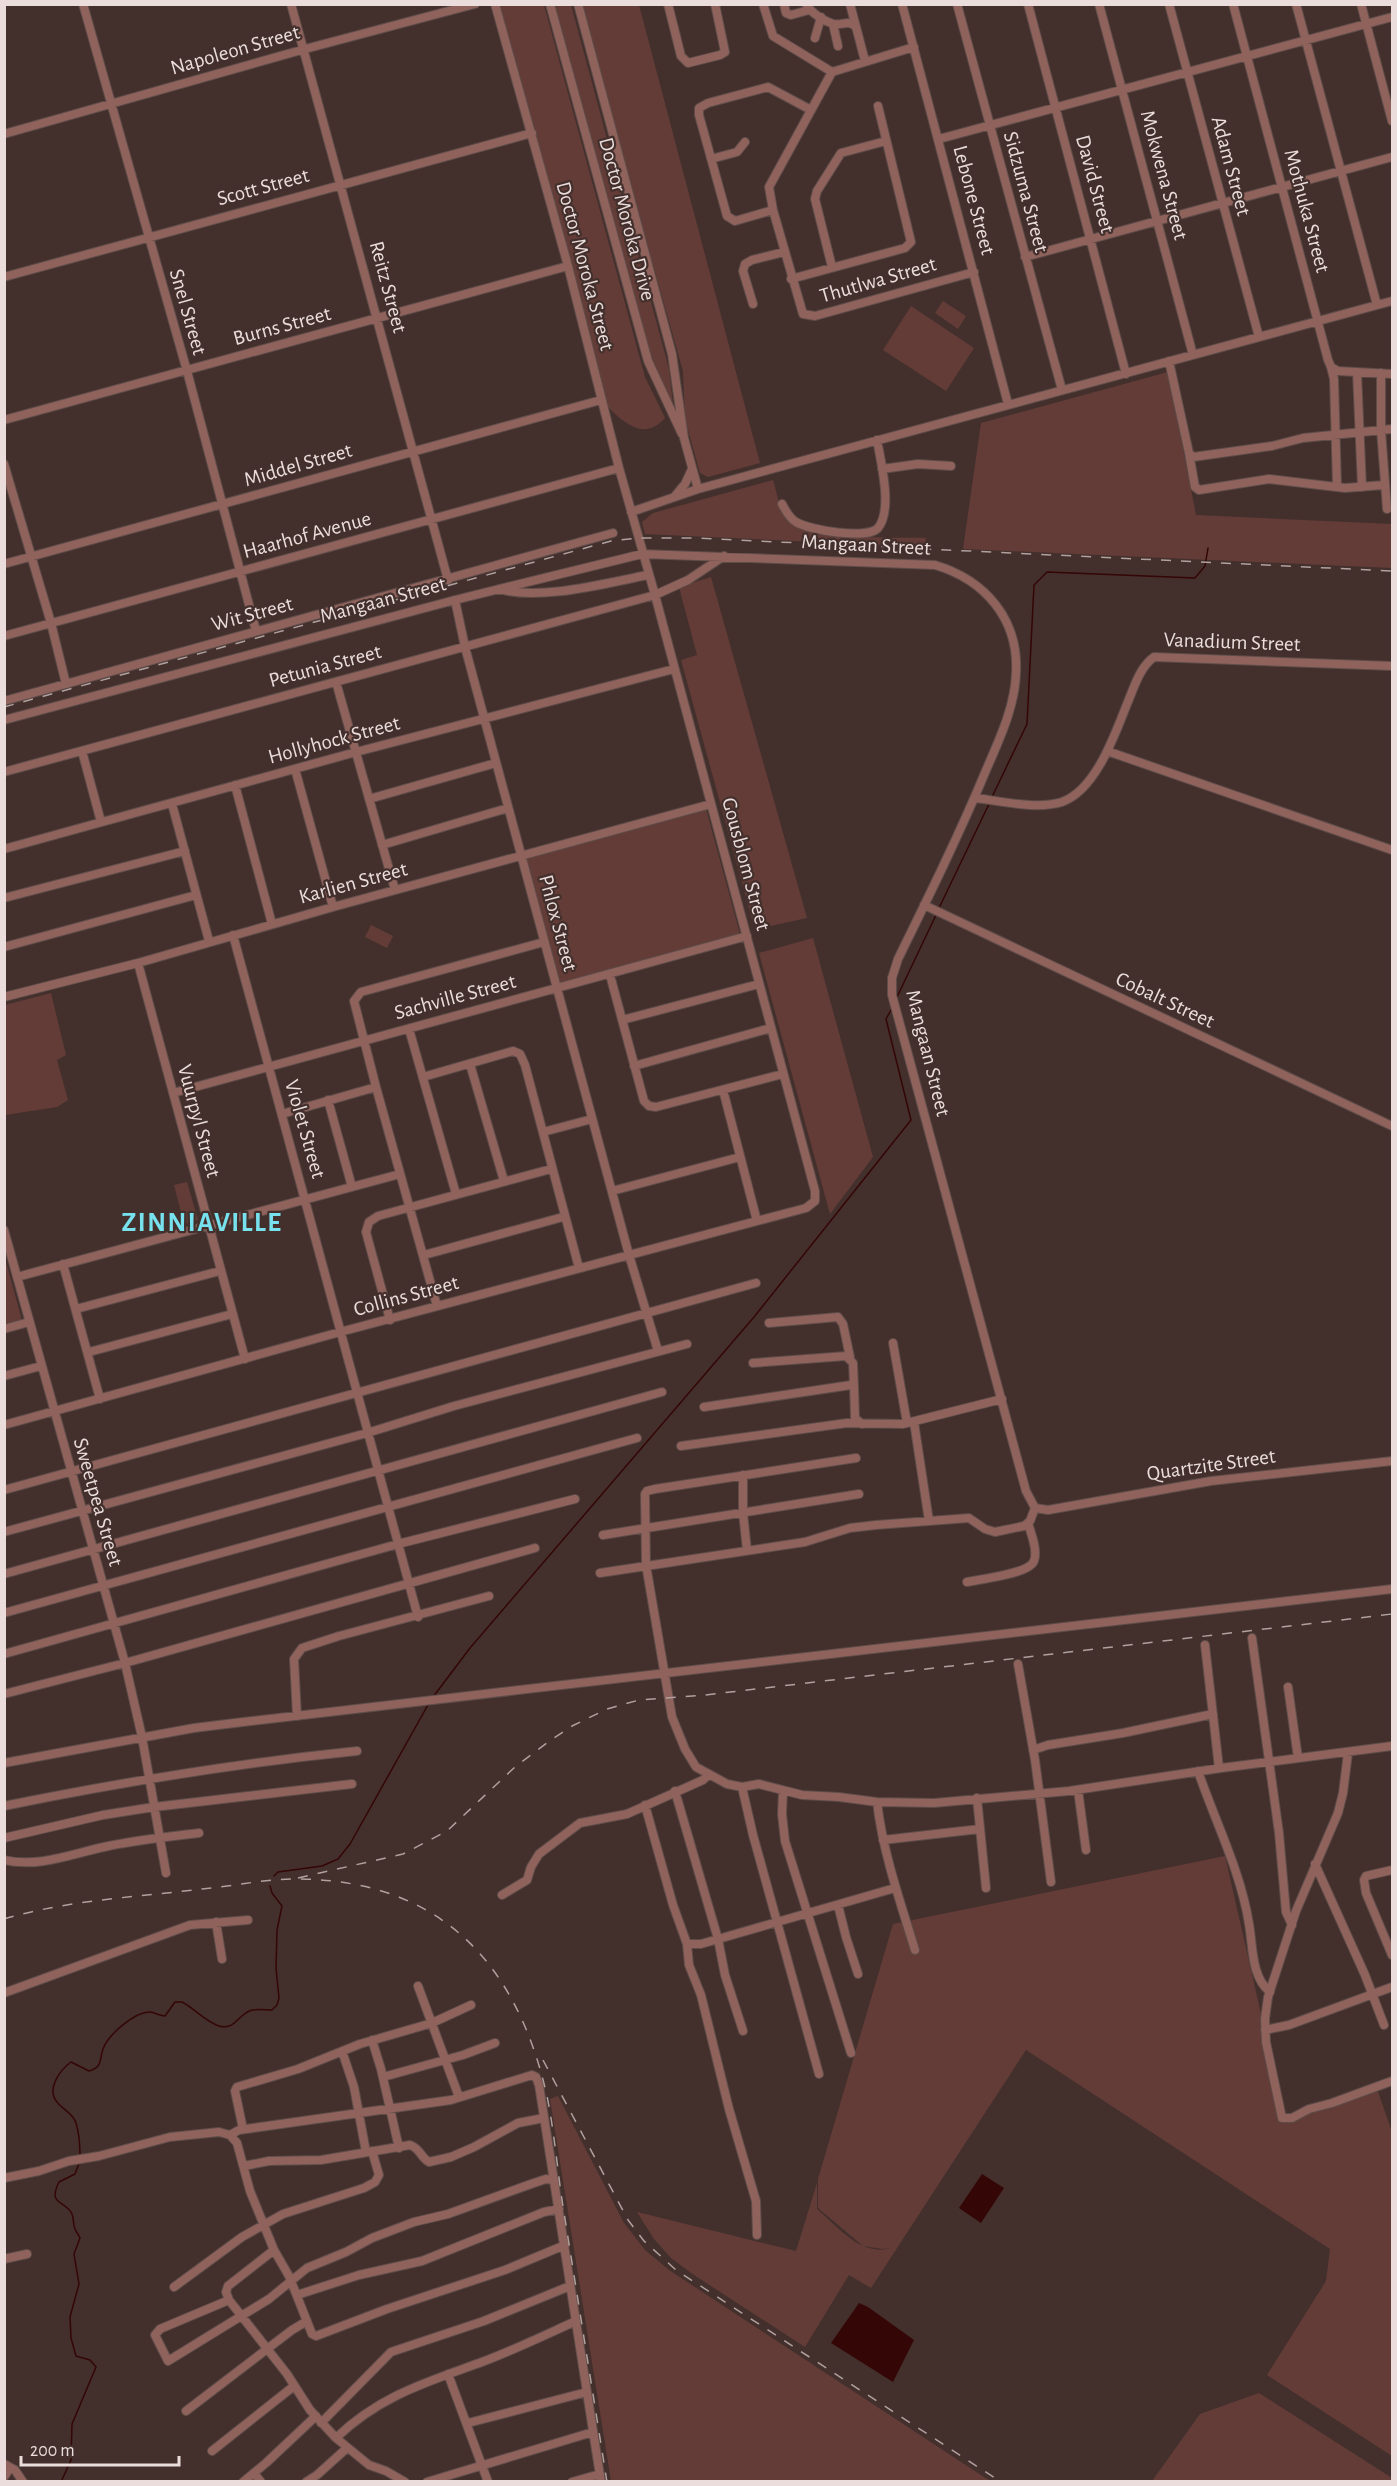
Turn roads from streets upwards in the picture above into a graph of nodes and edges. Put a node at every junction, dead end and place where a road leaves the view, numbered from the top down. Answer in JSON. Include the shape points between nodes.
{"nodes":[{"id":1,"x":83,"y":4,"type":"edge"},
{"id":2,"x":291,"y":4,"type":"edge"},
{"id":3,"x":475,"y":4,"type":"edge"},
{"id":4,"x":495,"y":4,"type":"edge"},
{"id":5,"x":550,"y":4,"type":"edge"},
{"id":6,"x":578,"y":4,"type":"edge"},
{"id":7,"x":668,"y":4,"type":"edge"},
{"id":8,"x":715,"y":4,"type":"edge"},
{"id":9,"x":763,"y":4,"type":"edge"},
{"id":10,"x":784,"y":4,"type":"edge"},
{"id":11,"x":850,"y":4,"type":"edge"},
{"id":12,"x":902,"y":4,"type":"edge"},
{"id":13,"x":957,"y":4,"type":"edge"},
{"id":14,"x":1028,"y":4,"type":"edge"},
{"id":15,"x":1099,"y":4,"type":"edge"},
{"id":16,"x":1168,"y":4,"type":"edge"},
{"id":17,"x":1233,"y":4,"type":"edge"},
{"id":18,"x":1296,"y":4,"type":"edge"},
{"id":19,"x":1361,"y":4,"type":"edge"},
{"id":20,"x":808,"y":7,"type":"edge"},
{"id":21,"x":821,"y":17,"type":"junction"},
{"id":22,"x":1392,"y":17,"type":"edge"},
{"id":23,"x":833,"y":24,"type":"junction"},
{"id":24,"x":1366,"y":24,"type":"junction"},
{"id":25,"x":856,"y":27,"type":"junction"},
{"id":26,"x":815,"y":38,"type":"dead end"},
{"id":27,"x":1306,"y":40,"type":"junction"},
{"id":28,"x":838,"y":46,"type":"dead end"},
{"id":29,"x":914,"y":47,"type":"junction"},
{"id":30,"x":305,"y":49,"type":"junction"},
{"id":31,"x":1247,"y":57,"type":"junction"},
{"id":32,"x":866,"y":61,"type":"junction"},
{"id":33,"x":832,"y":72,"type":"junction"},
{"id":34,"x":1187,"y":73,"type":"junction"},
{"id":35,"x":1123,"y":90,"type":"junction"},
{"id":36,"x":110,"y":104,"type":"junction"},
{"id":37,"x":878,"y":106,"type":"dead end"},
{"id":38,"x":1056,"y":107,"type":"junction"},
{"id":39,"x":811,"y":110,"type":"junction"},
{"id":40,"x":1392,"y":121,"type":"edge"},
{"id":41,"x":989,"y":125,"type":"junction"},
{"id":42,"x":531,"y":133,"type":"junction"},
{"id":43,"x":4,"y":134,"type":"edge"},
{"id":44,"x":939,"y":139,"type":"junction"},
{"id":45,"x":886,"y":141,"type":"junction"},
{"id":46,"x":744,"y":142,"type":"dead end"},
{"id":47,"x":1392,"y":157,"type":"edge"},
{"id":48,"x":711,"y":159,"type":"junction"},
{"id":49,"x":1342,"y":171,"type":"junction"},
{"id":50,"x":342,"y":184,"type":"junction"},
{"id":51,"x":1283,"y":187,"type":"junction"},
{"id":52,"x":1223,"y":204,"type":"junction"},
{"id":53,"x":773,"y":210,"type":"junction"},
{"id":54,"x":1157,"y":221,"type":"junction"},
{"id":55,"x":148,"y":237,"type":"junction"},
{"id":56,"x":1091,"y":239,"type":"junction"},
{"id":57,"x":784,"y":252,"type":"junction"},
{"id":58,"x":1025,"y":257,"type":"junction"},
{"id":59,"x":568,"y":266,"type":"junction"},
{"id":60,"x":832,"y":267,"type":"junction"},
{"id":61,"x":974,"y":272,"type":"junction"},
{"id":62,"x":4,"y":277,"type":"edge"},
{"id":63,"x":791,"y":279,"type":"junction"},
{"id":64,"x":1392,"y":301,"type":"edge"},
{"id":65,"x":753,"y":304,"type":"dead end"},
{"id":66,"x":1377,"y":305,"type":"junction"},
{"id":67,"x":378,"y":318,"type":"junction"},
{"id":68,"x":1318,"y":320,"type":"junction"},
{"id":69,"x":1259,"y":337,"type":"junction"},
{"id":70,"x":1193,"y":355,"type":"junction"},
{"id":71,"x":1169,"y":361,"type":"junction"},
{"id":72,"x":1331,"y":367,"type":"junction"},
{"id":73,"x":187,"y":371,"type":"junction"},
{"id":74,"x":1357,"y":373,"type":"junction"},
{"id":75,"x":1381,"y":373,"type":"junction"},
{"id":76,"x":1126,"y":374,"type":"junction"},
{"id":77,"x":1392,"y":374,"type":"edge"},
{"id":78,"x":1062,"y":390,"type":"junction"},
{"id":79,"x":601,"y":400,"type":"junction"},
{"id":80,"x":1008,"y":404,"type":"junction"},
{"id":81,"x":4,"y":420,"type":"edge"},
{"id":82,"x":1392,"y":429,"type":"edge"},
{"id":83,"x":1381,"y":430,"type":"junction"},
{"id":84,"x":1359,"y":432,"type":"junction"},
{"id":85,"x":1336,"y":433,"type":"junction"},
{"id":86,"x":684,"y":438,"type":"junction"},
{"id":87,"x":877,"y":440,"type":"junction"},
{"id":88,"x":414,"y":451,"type":"junction"},
{"id":89,"x":1189,"y":453,"type":"junction"},
{"id":90,"x":4,"y":464,"type":"edge"},
{"id":91,"x":951,"y":466,"type":"dead end"},
{"id":92,"x":619,"y":468,"type":"junction"},
{"id":93,"x":693,"y":468,"type":"junction"},
{"id":94,"x":882,"y":469,"type":"junction"},
{"id":95,"x":1384,"y":485,"type":"junction"},
{"id":96,"x":1337,"y":486,"type":"junction"},
{"id":97,"x":1362,"y":487,"type":"junction"},
{"id":98,"x":698,"y":489,"type":"junction"},
{"id":99,"x":674,"y":497,"type":"junction"},
{"id":100,"x":222,"y":504,"type":"junction"},
{"id":101,"x":782,"y":504,"type":"dead end"},
{"id":102,"x":1387,"y":509,"type":"dead end"},
{"id":103,"x":631,"y":512,"type":"junction"},
{"id":104,"x":432,"y":519,"type":"junction"},
{"id":105,"x":613,"y":533,"type":"dead end"},
{"id":106,"x":638,"y":538,"type":"joint"},
{"id":107,"x":642,"y":554,"type":"junction"},
{"id":108,"x":32,"y":556,"type":"junction"},
{"id":109,"x":724,"y":556,"type":"junction"},
{"id":110,"x":4,"y":564,"type":"edge"},
{"id":111,"x":241,"y":572,"type":"junction"},
{"id":112,"x":648,"y":575,"type":"junction"},
{"id":113,"x":448,"y":580,"type":"junction"},
{"id":114,"x":498,"y":589,"type":"junction"},
{"id":115,"x":655,"y":595,"type":"junction"},
{"id":116,"x":455,"y":600,"type":"junction"},
{"id":117,"x":51,"y":623,"type":"junction"},
{"id":118,"x":256,"y":631,"type":"junction"},
{"id":119,"x":4,"y":636,"type":"edge"},
{"id":120,"x":465,"y":647,"type":"junction"},
{"id":121,"x":1392,"y":666,"type":"edge"},
{"id":122,"x":674,"y":669,"type":"junction"},
{"id":123,"x":336,"y":682,"type":"junction"},
{"id":124,"x":66,"y":684,"type":"junction"},
{"id":125,"x":4,"y":701,"type":"edge"},
{"id":126,"x":4,"y":720,"type":"edge"},
{"id":127,"x":484,"y":720,"type":"junction"},
{"id":128,"x":82,"y":751,"type":"junction"},
{"id":129,"x":1107,"y":751,"type":"junction"},
{"id":130,"x":356,"y":752,"type":"junction"},
{"id":131,"x":496,"y":763,"type":"junction"},
{"id":132,"x":295,"y":769,"type":"junction"},
{"id":133,"x":4,"y":772,"type":"edge"},
{"id":134,"x":235,"y":785,"type":"junction"},
{"id":135,"x":975,"y":798,"type":"junction"},
{"id":136,"x":369,"y":799,"type":"junction"},
{"id":137,"x":172,"y":804,"type":"junction"},
{"id":138,"x":711,"y":804,"type":"junction"},
{"id":139,"x":508,"y":808,"type":"junction"},
{"id":140,"x":101,"y":822,"type":"junction"},
{"id":141,"x":382,"y":844,"type":"junction"},
{"id":142,"x":4,"y":849,"type":"edge"},
{"id":143,"x":1392,"y":850,"type":"edge"},
{"id":144,"x":185,"y":851,"type":"junction"},
{"id":145,"x":521,"y":855,"type":"junction"},
{"id":146,"x":395,"y":890,"type":"junction"},
{"id":147,"x":196,"y":895,"type":"junction"},
{"id":148,"x":4,"y":898,"type":"edge"},
{"id":149,"x":924,"y":905,"type":"junction"},
{"id":150,"x":333,"y":906,"type":"junction"},
{"id":151,"x":272,"y":924,"type":"junction"},
{"id":152,"x":233,"y":935,"type":"junction"},
{"id":153,"x":747,"y":936,"type":"junction"},
{"id":154,"x":209,"y":941,"type":"junction"},
{"id":155,"x":544,"y":942,"type":"junction"},
{"id":156,"x":4,"y":947,"type":"edge"},
{"id":157,"x":138,"y":963,"type":"junction"},
{"id":158,"x":610,"y":975,"type":"junction"},
{"id":159,"x":759,"y":984,"type":"junction"},
{"id":160,"x":556,"y":988,"type":"junction"},
{"id":161,"x":4,"y":996,"type":"edge"},
{"id":162,"x":622,"y":1020,"type":"junction"},
{"id":163,"x":771,"y":1028,"type":"junction"},
{"id":164,"x":408,"y":1029,"type":"junction"},
{"id":165,"x":364,"y":1040,"type":"junction"},
{"id":166,"x":470,"y":1064,"type":"junction"},
{"id":167,"x":269,"y":1066,"type":"junction"},
{"id":168,"x":634,"y":1066,"type":"junction"},
{"id":169,"x":783,"y":1074,"type":"junction"},
{"id":170,"x":423,"y":1077,"type":"junction"},
{"id":171,"x":376,"y":1087,"type":"junction"},
{"id":172,"x":723,"y":1090,"type":"junction"},
{"id":173,"x":173,"y":1093,"type":"junction"},
{"id":174,"x":328,"y":1100,"type":"junction"},
{"id":175,"x":282,"y":1114,"type":"junction"},
{"id":176,"x":592,"y":1119,"type":"junction"},
{"id":177,"x":1392,"y":1126,"type":"edge"},
{"id":178,"x":543,"y":1132,"type":"junction"},
{"id":179,"x":740,"y":1157,"type":"junction"},
{"id":180,"x":551,"y":1169,"type":"junction"},
{"id":181,"x":400,"y":1174,"type":"junction"},
{"id":182,"x":504,"y":1181,"type":"junction"},
{"id":183,"x":352,"y":1187,"type":"junction"},
{"id":184,"x":612,"y":1191,"type":"junction"},
{"id":185,"x":456,"y":1194,"type":"junction"},
{"id":186,"x":306,"y":1200,"type":"junction"},
{"id":187,"x":815,"y":1201,"type":"joint"},
{"id":188,"x":409,"y":1208,"type":"junction"},
{"id":189,"x":563,"y":1217,"type":"junction"},
{"id":190,"x":757,"y":1221,"type":"junction"},
{"id":191,"x":209,"y":1224,"type":"junction"},
{"id":192,"x":4,"y":1230,"type":"edge"},
{"id":193,"x":424,"y":1255,"type":"junction"},
{"id":194,"x":629,"y":1255,"type":"junction"},
{"id":195,"x":63,"y":1264,"type":"junction"},
{"id":196,"x":579,"y":1268,"type":"junction"},
{"id":197,"x":220,"y":1271,"type":"junction"},
{"id":198,"x":17,"y":1277,"type":"junction"},
{"id":199,"x":756,"y":1283,"type":"dead end"},
{"id":200,"x":437,"y":1306,"type":"junction"},
{"id":201,"x":76,"y":1309,"type":"junction"},
{"id":202,"x":646,"y":1312,"type":"junction"},
{"id":203,"x":232,"y":1314,"type":"junction"},
{"id":204,"x":390,"y":1320,"type":"junction"},
{"id":205,"x":29,"y":1322,"type":"junction"},
{"id":206,"x":768,"y":1323,"type":"dead end"},
{"id":207,"x":4,"y":1329,"type":"edge"},
{"id":208,"x":340,"y":1332,"type":"junction"},
{"id":209,"x":893,"y":1343,"type":"dead end"},
{"id":210,"x":687,"y":1344,"type":"dead end"},
{"id":211,"x":658,"y":1351,"type":"junction"},
{"id":212,"x":89,"y":1352,"type":"junction"},
{"id":213,"x":850,"y":1357,"type":"junction"},
{"id":214,"x":245,"y":1359,"type":"junction"},
{"id":215,"x":753,"y":1363,"type":"dead end"},
{"id":216,"x":41,"y":1366,"type":"junction"},
{"id":217,"x":4,"y":1376,"type":"edge"},
{"id":218,"x":854,"y":1387,"type":"junction"},
{"id":219,"x":662,"y":1392,"type":"dead end"},
{"id":220,"x":356,"y":1394,"type":"junction"},
{"id":221,"x":100,"y":1399,"type":"junction"},
{"id":222,"x":1002,"y":1399,"type":"junction"},
{"id":223,"x":704,"y":1407,"type":"dead end"},
{"id":224,"x":54,"y":1412,"type":"junction"},
{"id":225,"x":911,"y":1422,"type":"junction"},
{"id":226,"x":862,"y":1424,"type":"junction"},
{"id":227,"x":4,"y":1425,"type":"edge"},
{"id":228,"x":367,"y":1433,"type":"junction"},
{"id":229,"x":637,"y":1438,"type":"dead end"},
{"id":230,"x":681,"y":1446,"type":"dead end"},
{"id":231,"x":856,"y":1458,"type":"dead end"},
{"id":232,"x":1392,"y":1461,"type":"edge"},
{"id":233,"x":376,"y":1470,"type":"junction"},
{"id":234,"x":71,"y":1472,"type":"junction"},
{"id":235,"x":743,"y":1475,"type":"junction"},
{"id":236,"x":4,"y":1490,"type":"edge"},
{"id":237,"x":859,"y":1494,"type":"dead end"},
{"id":238,"x":575,"y":1499,"type":"dead end"},
{"id":239,"x":388,"y":1508,"type":"junction"},
{"id":240,"x":1035,"y":1508,"type":"junction"},
{"id":241,"x":83,"y":1511,"type":"junction"},
{"id":242,"x":743,"y":1513,"type":"junction"},
{"id":243,"x":929,"y":1521,"type":"junction"},
{"id":244,"x":1028,"y":1523,"type":"junction"},
{"id":245,"x":644,"y":1527,"type":"junction"},
{"id":246,"x":4,"y":1532,"type":"edge"},
{"id":247,"x":603,"y":1535,"type":"dead end"},
{"id":248,"x":398,"y":1544,"type":"junction"},
{"id":249,"x":535,"y":1548,"type":"dead end"},
{"id":250,"x":94,"y":1550,"type":"junction"},
{"id":251,"x":747,"y":1550,"type":"junction"},
{"id":252,"x":646,"y":1565,"type":"junction"},
{"id":253,"x":4,"y":1574,"type":"edge"},
{"id":254,"x":600,"y":1574,"type":"dead end"},
{"id":255,"x":967,"y":1582,"type":"dead end"},
{"id":256,"x":408,"y":1583,"type":"junction"},
{"id":257,"x":104,"y":1586,"type":"junction"},
{"id":258,"x":1392,"y":1589,"type":"edge"},
{"id":259,"x":489,"y":1596,"type":"dead end"},
{"id":260,"x":4,"y":1613,"type":"edge"},
{"id":261,"x":418,"y":1617,"type":"junction"},
{"id":262,"x":114,"y":1624,"type":"junction"},
{"id":263,"x":1252,"y":1638,"type":"dead end"},
{"id":264,"x":1205,"y":1645,"type":"dead end"},
{"id":265,"x":4,"y":1654,"type":"edge"},
{"id":266,"x":125,"y":1663,"type":"junction"},
{"id":267,"x":1018,"y":1664,"type":"dead end"},
{"id":268,"x":664,"y":1673,"type":"junction"},
{"id":269,"x":1288,"y":1687,"type":"dead end"},
{"id":270,"x":4,"y":1694,"type":"edge"},
{"id":271,"x":1213,"y":1714,"type":"junction"},
{"id":272,"x":297,"y":1716,"type":"junction"},
{"id":273,"x":142,"y":1737,"type":"junction"},
{"id":274,"x":1392,"y":1746,"type":"edge"},
{"id":275,"x":1033,"y":1750,"type":"junction"},
{"id":276,"x":357,"y":1751,"type":"dead end"},
{"id":277,"x":1348,"y":1753,"type":"junction"},
{"id":278,"x":1298,"y":1758,"type":"junction"},
{"id":279,"x":1267,"y":1762,"type":"junction"},
{"id":280,"x":4,"y":1763,"type":"edge"},
{"id":281,"x":1219,"y":1768,"type":"junction"},
{"id":282,"x":1198,"y":1772,"type":"junction"},
{"id":283,"x":709,"y":1774,"type":"junction"},
{"id":284,"x":149,"y":1778,"type":"junction"},
{"id":285,"x":352,"y":1784,"type":"dead end"},
{"id":286,"x":742,"y":1787,"type":"junction"},
{"id":287,"x":1078,"y":1790,"type":"junction"},
{"id":288,"x":675,"y":1791,"type":"junction"},
{"id":289,"x":783,"y":1791,"type":"junction"},
{"id":290,"x":1038,"y":1793,"type":"junction"},
{"id":291,"x":977,"y":1798,"type":"junction"},
{"id":292,"x":877,"y":1802,"type":"junction"},
{"id":293,"x":645,"y":1805,"type":"junction"},
{"id":294,"x":4,"y":1806,"type":"edge"},
{"id":295,"x":154,"y":1807,"type":"junction"},
{"id":296,"x":980,"y":1828,"type":"junction"},
{"id":297,"x":199,"y":1833,"type":"dead end"},
{"id":298,"x":4,"y":1838,"type":"edge"},
{"id":299,"x":160,"y":1838,"type":"junction"},
{"id":300,"x":884,"y":1840,"type":"junction"},
{"id":301,"x":1086,"y":1850,"type":"dead end"},
{"id":302,"x":4,"y":1860,"type":"edge"},
{"id":303,"x":1315,"y":1863,"type":"junction"},
{"id":304,"x":1392,"y":1873,"type":"edge"},
{"id":305,"x":166,"y":1874,"type":"dead end"},
{"id":306,"x":1051,"y":1882,"type":"dead end"},
{"id":307,"x":895,"y":1888,"type":"junction"},
{"id":308,"x":986,"y":1888,"type":"dead end"},
{"id":309,"x":502,"y":1895,"type":"dead end"},
{"id":310,"x":838,"y":1905,"type":"junction"},
{"id":311,"x":807,"y":1914,"type":"junction"},
{"id":312,"x":248,"y":1920,"type":"dead end"},
{"id":313,"x":216,"y":1922,"type":"junction"},
{"id":314,"x":778,"y":1922,"type":"junction"},
{"id":315,"x":1292,"y":1925,"type":"junction"},
{"id":316,"x":718,"y":1939,"type":"junction"},
{"id":317,"x":687,"y":1944,"type":"junction"},
{"id":318,"x":915,"y":1950,"type":"dead end"},
{"id":319,"x":1392,"y":1955,"type":"edge"},
{"id":320,"x":222,"y":1959,"type":"dead end"},
{"id":321,"x":858,"y":1974,"type":"dead end"},
{"id":322,"x":418,"y":1986,"type":"dead end"},
{"id":323,"x":1392,"y":1987,"type":"edge"},
{"id":324,"x":1270,"y":1992,"type":"junction"},
{"id":325,"x":4,"y":1993,"type":"edge"},
{"id":326,"x":1373,"y":1994,"type":"junction"},
{"id":327,"x":471,"y":2005,"type":"dead end"},
{"id":328,"x":432,"y":2022,"type":"junction"},
{"id":329,"x":1384,"y":2025,"type":"dead end"},
{"id":330,"x":1265,"y":2030,"type":"junction"},
{"id":331,"x":743,"y":2031,"type":"dead end"},
{"id":332,"x":372,"y":2040,"type":"junction"},
{"id":333,"x":495,"y":2043,"type":"dead end"},
{"id":334,"x":342,"y":2051,"type":"junction"},
{"id":335,"x":851,"y":2053,"type":"dead end"},
{"id":336,"x":445,"y":2059,"type":"junction"},
{"id":337,"x":819,"y":2074,"type":"dead end"},
{"id":338,"x":383,"y":2077,"type":"junction"},
{"id":339,"x":1392,"y":2081,"type":"edge"},
{"id":340,"x":459,"y":2097,"type":"junction"},
{"id":341,"x":391,"y":2109,"type":"junction"},
{"id":342,"x":360,"y":2113,"type":"junction"},
{"id":343,"x":544,"y":2118,"type":"junction"},
{"id":344,"x":243,"y":2129,"type":"junction"},
{"id":345,"x":230,"y":2135,"type":"junction"},
{"id":346,"x":399,"y":2148,"type":"junction"},
{"id":347,"x":369,"y":2152,"type":"junction"},
{"id":348,"x":244,"y":2166,"type":"junction"},
{"id":349,"x":4,"y":2178,"type":"edge"},
{"id":350,"x":554,"y":2180,"type":"junction"},
{"id":351,"x":559,"y":2209,"type":"junction"},
{"id":352,"x":263,"y":2224,"type":"junction"},
{"id":353,"x":757,"y":2235,"type":"dead end"},
{"id":354,"x":565,"y":2245,"type":"junction"},
{"id":355,"x":274,"y":2250,"type":"junction"},
{"id":356,"x":27,"y":2254,"type":"dead end"},
{"id":357,"x":4,"y":2259,"type":"edge"},
{"id":358,"x":291,"y":2280,"type":"junction"},
{"id":359,"x":570,"y":2286,"type":"junction"},
{"id":360,"x":174,"y":2287,"type":"dead end"},
{"id":361,"x":297,"y":2295,"type":"junction"},
{"id":362,"x":229,"y":2300,"type":"junction"},
{"id":363,"x":242,"y":2316,"type":"junction"},
{"id":364,"x":307,"y":2321,"type":"junction"},
{"id":365,"x":576,"y":2321,"type":"junction"},
{"id":366,"x":267,"y":2349,"type":"junction"},
{"id":367,"x":448,"y":2374,"type":"junction"},
{"id":368,"x":294,"y":2386,"type":"junction"},
{"id":369,"x":587,"y":2392,"type":"junction"},
{"id":370,"x":186,"y":2411,"type":"dead end"},
{"id":371,"x":318,"y":2420,"type":"junction"},
{"id":372,"x":468,"y":2423,"type":"junction"},
{"id":373,"x":593,"y":2432,"type":"junction"},
{"id":374,"x":336,"y":2438,"type":"junction"},
{"id":375,"x":347,"y":2448,"type":"junction"},
{"id":376,"x":212,"y":2451,"type":"dead end"},
{"id":377,"x":482,"y":2464,"type":"junction"},
{"id":378,"x":7,"y":2466,"type":"edge"},
{"id":379,"x":254,"y":2473,"type":"junction"},
{"id":380,"x":4,"y":2477,"type":"edge"},
{"id":381,"x":600,"y":2478,"type":"edge"},
{"id":382,"x":23,"y":2481,"type":"edge"},
{"id":383,"x":243,"y":2481,"type":"edge"},
{"id":384,"x":261,"y":2481,"type":"edge"},
{"id":385,"x":307,"y":2481,"type":"edge"},
{"id":386,"x":405,"y":2481,"type":"edge"},
{"id":387,"x":427,"y":2481,"type":"edge"},
{"id":388,"x":488,"y":2481,"type":"edge"},
{"id":389,"x":572,"y":2481,"type":"edge"}],
"edges":[{"from":1,"to":36,"type":"street","name":"Snel Street"},
{"from":2,"to":30,"type":"street","name":"Reitz Street"},
{"from":3,"to":30,"type":"street","name":"Napoleon Street"},
{"from":4,"to":42,"type":"street","name":"Doctor Moroka Street"},
{"from":5,"to":86,"type":"street","name":"Doctor Moroka Drive","via":[[648,361]]},
{"from":6,"to":86,"type":"street","name":"Doctor Moroka Drive","via":[[672,354]]},
{"from":7,"to":8,"type":"street","via":[[681,56],[688,63],[725,52]]},
{"from":9,"to":33,"type":"street","via":[[772,36]]},
{"from":10,"to":20,"type":"street","via":[[788,15]]},
{"from":11,"to":25,"type":"street"},
{"from":12,"to":29,"type":"street","name":"Lebone Street"},
{"from":13,"to":41,"type":"street","name":"Sidzuma Street"},
{"from":14,"to":38,"type":"street","name":"David Street"},
{"from":15,"to":35,"type":"street","name":"Mokwena Street"},
{"from":16,"to":34,"type":"street","name":"Adam Street"},
{"from":17,"to":31,"type":"street","name":"Mothuka Street"},
{"from":18,"to":27,"type":"street"},
{"from":19,"to":24,"type":"street"},
{"from":20,"to":21,"type":"street"},
{"from":21,"to":23,"type":"street"},
{"from":21,"to":26,"type":"street"},
{"from":22,"to":24,"type":"street"},
{"from":23,"to":25,"type":"street","via":[[847,22]]},
{"from":23,"to":28,"type":"street"},
{"from":24,"to":27,"type":"street"},
{"from":24,"to":40,"type":"street"},
{"from":25,"to":32,"type":"street"},
{"from":27,"to":31,"type":"street"},
{"from":27,"to":49,"type":"street"},
{"from":29,"to":32,"type":"street"},
{"from":29,"to":44,"type":"street","name":"Lebone Street"},
{"from":30,"to":36,"type":"street","name":"Napoleon Street"},
{"from":30,"to":50,"type":"street","name":"Reitz Street"},
{"from":31,"to":34,"type":"street"},
{"from":31,"to":51,"type":"street","name":"Mothuka Street"},
{"from":32,"to":33,"type":"street"},
{"from":33,"to":39,"type":"street","name":"Thutlwa Street"},
{"from":34,"to":35,"type":"street"},
{"from":34,"to":52,"type":"street","name":"Adam Street"},
{"from":35,"to":38,"type":"street"},
{"from":35,"to":54,"type":"street","name":"Mokwena Street"},
{"from":36,"to":43,"type":"street","name":"Napoleon Street"},
{"from":36,"to":55,"type":"street","name":"Snel Street"},
{"from":37,"to":45,"type":"street"},
{"from":38,"to":41,"type":"street"},
{"from":38,"to":56,"type":"street","name":"David Street"},
{"from":39,"to":48,"type":"street","via":[[768,87],[705,104],[698,112]]},
{"from":39,"to":53,"type":"street","name":"Thutlwa Street","via":[[770,187]]},
{"from":41,"to":44,"type":"street"},
{"from":41,"to":58,"type":"street","name":"Sidzuma Street"},
{"from":42,"to":50,"type":"street","name":"Scott Street"},
{"from":42,"to":59,"type":"street","name":"Doctor Moroka Street"},
{"from":44,"to":61,"type":"street","name":"Lebone Street"},
{"from":45,"to":60,"type":"street","via":[[841,153],[815,195]]},
{"from":45,"to":60,"type":"street","via":[[911,242],[905,248]]},
{"from":46,"to":48,"type":"street","via":[[737,152]]},
{"from":47,"to":49,"type":"street"},
{"from":48,"to":53,"type":"street","via":[[729,218],[735,220]]},
{"from":49,"to":51,"type":"street"},
{"from":49,"to":66,"type":"street"},
{"from":50,"to":55,"type":"street","name":"Scott Street"},
{"from":50,"to":67,"type":"street","name":"Reitz Street"},
{"from":51,"to":52,"type":"street"},
{"from":51,"to":68,"type":"street","name":"Mothuka Street"},
{"from":52,"to":54,"type":"street"},
{"from":52,"to":69,"type":"street","name":"Adam Street"},
{"from":53,"to":57,"type":"street","name":"Thutlwa Street"},
{"from":54,"to":56,"type":"street"},
{"from":54,"to":70,"type":"street","name":"Mokwena Street"},
{"from":55,"to":62,"type":"street","name":"Scott Street"},
{"from":55,"to":73,"type":"street","name":"Snel Street"},
{"from":56,"to":58,"type":"street"},
{"from":56,"to":76,"type":"street","name":"David Street"},
{"from":57,"to":63,"type":"street","name":"Thutlwa Street"},
{"from":57,"to":65,"type":"street","via":[[745,264],[743,271]]},
{"from":58,"to":78,"type":"street","name":"Sidzuma Street"},
{"from":59,"to":67,"type":"street","name":"Burns Street"},
{"from":59,"to":79,"type":"street","name":"Doctor Moroka Street"},
{"from":60,"to":63,"type":"street"},
{"from":61,"to":63,"type":"street","name":"Thutlwa Street","via":[[810,317],[801,311]]},
{"from":61,"to":80,"type":"street","name":"Lebone Street"},
{"from":64,"to":66,"type":"street"},
{"from":66,"to":68,"type":"street"},
{"from":67,"to":73,"type":"street","name":"Burns Street"},
{"from":67,"to":88,"type":"street","name":"Reitz Street"},
{"from":68,"to":69,"type":"street"},
{"from":68,"to":72,"type":"street","name":"Mothuka Street"},
{"from":69,"to":70,"type":"street"},
{"from":70,"to":71,"type":"street"},
{"from":71,"to":76,"type":"street"},
{"from":71,"to":89,"type":"street"},
{"from":72,"to":74,"type":"street"},
{"from":72,"to":85,"type":"street","name":"Mothuka Street"},
{"from":73,"to":81,"type":"street","name":"Burns Street"},
{"from":73,"to":100,"type":"street","name":"Snel Street"},
{"from":74,"to":75,"type":"street"},
{"from":74,"to":84,"type":"street"},
{"from":75,"to":77,"type":"street"},
{"from":75,"to":83,"type":"street"},
{"from":76,"to":78,"type":"street"},
{"from":78,"to":80,"type":"street"},
{"from":79,"to":88,"type":"street","name":"Middel Street"},
{"from":79,"to":92,"type":"street","name":"Doctor Moroka Street"},
{"from":80,"to":87,"type":"street"},
{"from":82,"to":83,"type":"street"},
{"from":83,"to":84,"type":"street"},
{"from":83,"to":95,"type":"street"},
{"from":84,"to":85,"type":"street"},
{"from":84,"to":97,"type":"street"},
{"from":85,"to":89,"type":"street","via":[[1196,457]]},
{"from":85,"to":96,"type":"street","name":"Mothuka Street"},
{"from":86,"to":93,"type":"street","name":"Doctor Moroka Drive"},
{"from":87,"to":94,"type":"street"},
{"from":87,"to":98,"type":"street"},
{"from":88,"to":100,"type":"street","name":"Middel Street"},
{"from":88,"to":104,"type":"street","name":"Reitz Street"},
{"from":89,"to":96,"type":"street","via":[[1195,487],[1199,490],[1269,479]]},
{"from":90,"to":108,"type":"street"},
{"from":91,"to":94,"type":"street","via":[[918,464]]},
{"from":92,"to":103,"type":"street","name":"Doctor Moroka Street"},
{"from":92,"to":104,"type":"street","name":"Haarhof Avenue"},
{"from":93,"to":98,"type":"street","name":"Doctor Moroka Drive"},
{"from":93,"to":99,"type":"street"},
{"from":94,"to":101,"type":"street","via":[[885,513],[878,528],[870,532],[805,526],[791,518]]},
{"from":95,"to":97,"type":"street"},
{"from":95,"to":102,"type":"street"},
{"from":96,"to":97,"type":"street"},
{"from":98,"to":99,"type":"street"},
{"from":99,"to":103,"type":"street"},
{"from":100,"to":108,"type":"street","name":"Middel Street"},
{"from":100,"to":111,"type":"street","name":"Snel Street"},
{"from":103,"to":106,"type":"street","name":"Doctor Moroka Street"},
{"from":104,"to":111,"type":"street","name":"Haarhof Avenue"},
{"from":104,"to":113,"type":"street","name":"Reitz Street"},
{"from":105,"to":113,"type":"street","name":"Wit Street"},
{"from":106,"to":107,"type":"street","name":"Gousblom Street"},
{"from":107,"to":109,"type":"street","name":"Mangaan Street"},
{"from":107,"to":112,"type":"street","name":"Gousblom Street"},
{"from":107,"to":114,"type":"street","name":"Mangaan Street"},
{"from":108,"to":110,"type":"street","name":"Middel Street"},
{"from":108,"to":117,"type":"street"},
{"from":109,"to":115,"type":"street","name":"Petunia Street","via":[[688,580]]},
{"from":109,"to":135,"type":"street","name":"Mangaan Street","via":[[935,565],[964,576],[988,594],[1007,622],[1016,672],[1002,733]]},
{"from":111,"to":117,"type":"street","name":"Haarhof Avenue"},
{"from":111,"to":118,"type":"street","name":"Snel Street"},
{"from":112,"to":114,"type":"street","via":[[522,594]]},
{"from":112,"to":115,"type":"street","name":"Gousblom Street"},
{"from":113,"to":118,"type":"street","name":"Wit Street"},
{"from":114,"to":116,"type":"street","name":"Mangaan Street"},
{"from":115,"to":120,"type":"street","name":"Petunia Street"},
{"from":115,"to":122,"type":"street","name":"Gousblom Street"},
{"from":116,"to":120,"type":"street","name":"Phlox Street"},
{"from":116,"to":126,"type":"street","name":"Mangaan Street"},
{"from":117,"to":119,"type":"street","name":"Haarhof Avenue"},
{"from":117,"to":124,"type":"street"},
{"from":118,"to":124,"type":"street","name":"Wit Street"},
{"from":120,"to":123,"type":"street","name":"Petunia Street"},
{"from":120,"to":127,"type":"street","name":"Phlox Street"},
{"from":121,"to":129,"type":"street","name":"Vanadium Street","via":[[1154,657],[1142,669]]},
{"from":122,"to":127,"type":"street","name":"Hollyhock Street"},
{"from":122,"to":138,"type":"street","name":"Gousblom Street"},
{"from":123,"to":128,"type":"street","name":"Petunia Street"},
{"from":123,"to":130,"type":"street"},
{"from":124,"to":125,"type":"street","name":"Wit Street"},
{"from":127,"to":130,"type":"street","name":"Hollyhock Street"},
{"from":127,"to":131,"type":"street","name":"Phlox Street"},
{"from":128,"to":133,"type":"street","name":"Petunia Street"},
{"from":128,"to":140,"type":"street"},
{"from":129,"to":135,"type":"street","name":"Vanadium Street","via":[[1090,780],[1062,802],[1035,804]]},
{"from":129,"to":143,"type":"street"},
{"from":130,"to":132,"type":"street","name":"Hollyhock Street"},
{"from":130,"to":136,"type":"street"},
{"from":131,"to":136,"type":"street"},
{"from":131,"to":139,"type":"street","name":"Phlox Street"},
{"from":132,"to":134,"type":"street","name":"Hollyhock Street"},
{"from":132,"to":150,"type":"street"},
{"from":134,"to":137,"type":"street","name":"Hollyhock Street"},
{"from":134,"to":151,"type":"street"},
{"from":135,"to":149,"type":"street","name":"Mangaan Street"},
{"from":136,"to":141,"type":"street"},
{"from":137,"to":140,"type":"street","name":"Hollyhock Street"},
{"from":137,"to":144,"type":"street"},
{"from":138,"to":145,"type":"street","name":"Karlien Street"},
{"from":138,"to":153,"type":"street","name":"Gousblom Street"},
{"from":139,"to":141,"type":"street"},
{"from":139,"to":145,"type":"street","name":"Phlox Street"},
{"from":140,"to":142,"type":"street","name":"Hollyhock Street"},
{"from":141,"to":146,"type":"street"},
{"from":144,"to":147,"type":"street"},
{"from":144,"to":148,"type":"street"},
{"from":145,"to":146,"type":"street","name":"Karlien Street"},
{"from":145,"to":155,"type":"street","name":"Phlox Street"},
{"from":146,"to":150,"type":"street","name":"Karlien Street"},
{"from":147,"to":154,"type":"street"},
{"from":147,"to":156,"type":"street"},
{"from":149,"to":177,"type":"street","name":"Cobalt Street"},
{"from":149,"to":222,"type":"street","name":"Mangaan Street","via":[[898,959],[891,995]]},
{"from":150,"to":151,"type":"street","name":"Karlien Street"},
{"from":151,"to":152,"type":"street","name":"Karlien Street"},
{"from":152,"to":154,"type":"street","name":"Karlien Street"},
{"from":152,"to":167,"type":"street","name":"Violet Street"},
{"from":153,"to":158,"type":"street","name":"Sachville Street"},
{"from":153,"to":159,"type":"street","name":"Gousblom Street"},
{"from":154,"to":157,"type":"street","name":"Karlien Street"},
{"from":155,"to":160,"type":"street","name":"Phlox Street"},
{"from":155,"to":165,"type":"street","via":[[361,992],[354,1001]]},
{"from":157,"to":161,"type":"street","name":"Karlien Street"},
{"from":157,"to":173,"type":"street","name":"Vuurpyl Street"},
{"from":158,"to":160,"type":"street","name":"Sachville Street"},
{"from":158,"to":162,"type":"street"},
{"from":159,"to":162,"type":"street"},
{"from":159,"to":163,"type":"street","name":"Gousblom Street"},
{"from":160,"to":164,"type":"street","name":"Sachville Street"},
{"from":160,"to":176,"type":"street","name":"Phlox Street"},
{"from":162,"to":168,"type":"street"},
{"from":163,"to":168,"type":"street"},
{"from":163,"to":169,"type":"street","name":"Gousblom Street"},
{"from":164,"to":165,"type":"street","name":"Sachville Street"},
{"from":164,"to":170,"type":"street"},
{"from":165,"to":167,"type":"street","name":"Sachville Street"},
{"from":165,"to":171,"type":"street"},
{"from":166,"to":170,"type":"street"},
{"from":166,"to":178,"type":"street","via":[[517,1052],[525,1065]]},
{"from":166,"to":182,"type":"street"},
{"from":167,"to":173,"type":"street","name":"Sachville Street"},
{"from":167,"to":175,"type":"street","name":"Violet Street"},
{"from":168,"to":172,"type":"street","via":[[644,1101],[652,1107]]},
{"from":169,"to":172,"type":"street"},
{"from":169,"to":187,"type":"street","name":"Gousblom Street"},
{"from":170,"to":185,"type":"street"},
{"from":171,"to":174,"type":"street"},
{"from":171,"to":181,"type":"street"},
{"from":172,"to":179,"type":"street"},
{"from":173,"to":191,"type":"street","name":"Vuurpyl Street"},
{"from":174,"to":175,"type":"street"},
{"from":174,"to":183,"type":"street"},
{"from":175,"to":186,"type":"street","name":"Violet Street"},
{"from":176,"to":178,"type":"street"},
{"from":176,"to":184,"type":"street","name":"Phlox Street"},
{"from":178,"to":180,"type":"street"},
{"from":179,"to":184,"type":"street"},
{"from":179,"to":190,"type":"street"},
{"from":180,"to":182,"type":"street"},
{"from":180,"to":189,"type":"street"},
{"from":181,"to":183,"type":"street"},
{"from":181,"to":188,"type":"street"},
{"from":182,"to":185,"type":"street"},
{"from":183,"to":186,"type":"street"},
{"from":184,"to":194,"type":"street","name":"Phlox Street"},
{"from":185,"to":188,"type":"street"},
{"from":186,"to":191,"type":"street"},
{"from":186,"to":208,"type":"street","name":"Violet Street"},
{"from":187,"to":190,"type":"street","name":"Collins Street","via":[[809,1207]]},
{"from":188,"to":193,"type":"street"},
{"from":188,"to":204,"type":"street","via":[[378,1216],[369,1222],[366,1232]]},
{"from":189,"to":193,"type":"street"},
{"from":189,"to":196,"type":"street"},
{"from":190,"to":194,"type":"street","name":"Collins Street"},
{"from":191,"to":195,"type":"street"},
{"from":191,"to":197,"type":"street","name":"Vuurpyl Street"},
{"from":192,"to":198,"type":"street","name":"Sweetpea Street"},
{"from":193,"to":200,"type":"street"},
{"from":194,"to":196,"type":"street","name":"Collins Street"},
{"from":194,"to":202,"type":"street","name":"Phlox Street"},
{"from":195,"to":198,"type":"street"},
{"from":195,"to":201,"type":"street"},
{"from":196,"to":200,"type":"street","name":"Collins Street"},
{"from":197,"to":201,"type":"street"},
{"from":197,"to":203,"type":"street","name":"Vuurpyl Street"},
{"from":198,"to":205,"type":"street","name":"Sweetpea Street"},
{"from":199,"to":202,"type":"street"},
{"from":200,"to":204,"type":"street","name":"Collins Street"},
{"from":201,"to":212,"type":"street"},
{"from":202,"to":211,"type":"street","name":"Phlox Street"},
{"from":202,"to":220,"type":"street"},
{"from":203,"to":212,"type":"street"},
{"from":203,"to":214,"type":"street","name":"Vuurpyl Street"},
{"from":204,"to":208,"type":"street","name":"Collins Street"},
{"from":205,"to":207,"type":"street"},
{"from":205,"to":216,"type":"street","name":"Sweetpea Street"},
{"from":206,"to":213,"type":"street","via":[[838,1317]]},
{"from":208,"to":214,"type":"street","name":"Collins Street"},
{"from":208,"to":220,"type":"street","name":"Violet Street"},
{"from":209,"to":225,"type":"street"},
{"from":210,"to":211,"type":"street"},
{"from":211,"to":228,"type":"street"},
{"from":212,"to":221,"type":"street"},
{"from":213,"to":215,"type":"street"},
{"from":213,"to":218,"type":"street"},
{"from":214,"to":221,"type":"street","name":"Collins Street"},
{"from":216,"to":217,"type":"street"},
{"from":216,"to":224,"type":"street","name":"Sweetpea Street"},
{"from":218,"to":223,"type":"street","via":[[838,1386]]},
{"from":218,"to":226,"type":"street","via":[[855,1418]]},
{"from":219,"to":233,"type":"street"},
{"from":220,"to":228,"type":"street","name":"Violet Street"},
{"from":220,"to":234,"type":"street"},
{"from":221,"to":224,"type":"street","name":"Collins Street"},
{"from":222,"to":225,"type":"street"},
{"from":222,"to":240,"type":"street","name":"Mangaan Street","via":[[1026,1491]]},
{"from":224,"to":227,"type":"street","name":"Collins Street"},
{"from":224,"to":234,"type":"street","name":"Sweetpea Street"},
{"from":225,"to":226,"type":"street"},
{"from":225,"to":243,"type":"street"},
{"from":226,"to":230,"type":"street"},
{"from":228,"to":233,"type":"street","name":"Violet Street"},
{"from":228,"to":241,"type":"street"},
{"from":229,"to":239,"type":"street"},
{"from":231,"to":235,"type":"street"},
{"from":232,"to":240,"type":"street","name":"Quartzite Street","via":[[1211,1482],[1048,1510]]},
{"from":233,"to":239,"type":"street","name":"Violet Street"},
{"from":233,"to":250,"type":"street"},
{"from":234,"to":236,"type":"street"},
{"from":234,"to":241,"type":"street","name":"Sweetpea Street"},
{"from":235,"to":242,"type":"street"},
{"from":235,"to":245,"type":"street","via":[[647,1491]]},
{"from":237,"to":242,"type":"street"},
{"from":238,"to":248,"type":"street"},
{"from":239,"to":248,"type":"street","name":"Violet Street"},
{"from":239,"to":257,"type":"street"},
{"from":240,"to":244,"type":"street"},
{"from":241,"to":246,"type":"street"},
{"from":241,"to":250,"type":"street","name":"Sweetpea Street"},
{"from":242,"to":245,"type":"street"},
{"from":242,"to":251,"type":"street"},
{"from":243,"to":244,"type":"street","via":[[969,1518],[995,1532]]},
{"from":243,"to":251,"type":"street","via":[[850,1528],[805,1542]]},
{"from":244,"to":255,"type":"street","via":[[1035,1552],[1030,1566]]},
{"from":245,"to":247,"type":"street"},
{"from":245,"to":252,"type":"street"},
{"from":248,"to":256,"type":"street","name":"Violet Street"},
{"from":248,"to":262,"type":"street"},
{"from":249,"to":256,"type":"street"},
{"from":250,"to":253,"type":"street"},
{"from":250,"to":257,"type":"street","name":"Sweetpea Street"},
{"from":251,"to":252,"type":"street"},
{"from":252,"to":254,"type":"street"},
{"from":252,"to":268,"type":"street"},
{"from":256,"to":261,"type":"street","name":"Violet Street"},
{"from":256,"to":266,"type":"street"},
{"from":257,"to":260,"type":"street"},
{"from":257,"to":262,"type":"street","name":"Sweetpea Street"},
{"from":258,"to":268,"type":"street"},
{"from":259,"to":261,"type":"street"},
{"from":261,"to":272,"type":"street","via":[[298,1651],[294,1659]]},
{"from":262,"to":265,"type":"street"},
{"from":262,"to":266,"type":"street","name":"Sweetpea Street"},
{"from":263,"to":279,"type":"street"},
{"from":264,"to":271,"type":"street"},
{"from":266,"to":270,"type":"street"},
{"from":266,"to":273,"type":"street","name":"Sweetpea Street"},
{"from":267,"to":275,"type":"street"},
{"from":268,"to":272,"type":"street"},
{"from":268,"to":283,"type":"street","via":[[672,1717],[685,1749],[696,1767]]},
{"from":269,"to":278,"type":"street"},
{"from":271,"to":275,"type":"street"},
{"from":271,"to":281,"type":"street"},
{"from":272,"to":273,"type":"street"},
{"from":273,"to":280,"type":"street"},
{"from":273,"to":284,"type":"street","name":"Sweetpea Street"},
{"from":274,"to":277,"type":"street"},
{"from":275,"to":290,"type":"street"},
{"from":276,"to":284,"type":"street"},
{"from":277,"to":278,"type":"street"},
{"from":277,"to":303,"type":"street","via":[[1338,1813]]},
{"from":278,"to":279,"type":"street"},
{"from":279,"to":281,"type":"street"},
{"from":279,"to":315,"type":"street","via":[[1286,1912]]},
{"from":281,"to":282,"type":"street"},
{"from":282,"to":287,"type":"street"},
{"from":282,"to":324,"type":"street","via":[[1244,1897],[1262,1986]]},
{"from":283,"to":286,"type":"street"},
{"from":283,"to":288,"type":"street"},
{"from":284,"to":294,"type":"street"},
{"from":284,"to":295,"type":"street","name":"Sweetpea Street"},
{"from":285,"to":295,"type":"street"},
{"from":286,"to":289,"type":"street","via":[[759,1784]]},
{"from":286,"to":314,"type":"street"},
{"from":287,"to":290,"type":"street"},
{"from":287,"to":301,"type":"street"},
{"from":288,"to":293,"type":"street"},
{"from":288,"to":316,"type":"street"},
{"from":289,"to":292,"type":"street"},
{"from":289,"to":311,"type":"street","via":[[785,1841]]},
{"from":290,"to":291,"type":"street"},
{"from":290,"to":306,"type":"street"},
{"from":291,"to":292,"type":"street","via":[[934,1803]]},
{"from":291,"to":296,"type":"street"},
{"from":292,"to":300,"type":"street"},
{"from":293,"to":309,"type":"street","via":[[627,1814],[580,1823],[539,1854],[523,1883]]},
{"from":293,"to":317,"type":"street"},
{"from":295,"to":298,"type":"street"},
{"from":295,"to":299,"type":"street","name":"Sweetpea Street"},
{"from":296,"to":300,"type":"street"},
{"from":296,"to":308,"type":"street"},
{"from":297,"to":299,"type":"street"},
{"from":299,"to":302,"type":"street","via":[[40,1862],[21,1864]]},
{"from":299,"to":305,"type":"street","name":"Sweetpea Street"},
{"from":300,"to":307,"type":"street"},
{"from":303,"to":315,"type":"street"},
{"from":303,"to":326,"type":"street"},
{"from":304,"to":319,"type":"street","via":[[1366,1876],[1364,1881]]},
{"from":307,"to":310,"type":"street"},
{"from":307,"to":318,"type":"street"},
{"from":310,"to":311,"type":"street"},
{"from":310,"to":321,"type":"street"},
{"from":311,"to":314,"type":"street"},
{"from":311,"to":335,"type":"street"},
{"from":312,"to":313,"type":"street"},
{"from":313,"to":320,"type":"street"},
{"from":313,"to":325,"type":"street","via":[[179,1928]]},
{"from":314,"to":316,"type":"street"},
{"from":314,"to":337,"type":"street"},
{"from":315,"to":324,"type":"street"},
{"from":316,"to":317,"type":"street"},
{"from":316,"to":331,"type":"street"},
{"from":317,"to":353,"type":"street","via":[[689,1965],[701,1995],[756,2201]]},
{"from":322,"to":328,"type":"street"},
{"from":323,"to":326,"type":"street"},
{"from":324,"to":330,"type":"street"},
{"from":326,"to":329,"type":"street"},
{"from":326,"to":330,"type":"street"},
{"from":327,"to":328,"type":"street"},
{"from":328,"to":332,"type":"street"},
{"from":328,"to":336,"type":"street"},
{"from":330,"to":339,"type":"street","via":[[1282,2118],[1292,2118]]},
{"from":332,"to":334,"type":"street"},
{"from":332,"to":338,"type":"street"},
{"from":333,"to":336,"type":"street"},
{"from":334,"to":342,"type":"street"},
{"from":334,"to":344,"type":"street","via":[[237,2087],[235,2097]]},
{"from":336,"to":338,"type":"street"},
{"from":336,"to":340,"type":"street"},
{"from":338,"to":341,"type":"street"},
{"from":340,"to":341,"type":"street"},
{"from":340,"to":343,"type":"street","via":[[532,2076],[539,2085]]},
{"from":341,"to":342,"type":"street"},
{"from":341,"to":346,"type":"street"},
{"from":342,"to":344,"type":"street"},
{"from":342,"to":347,"type":"street"},
{"from":343,"to":346,"type":"street","via":[[518,2123],[474,2147],[429,2162],[417,2147]]},
{"from":343,"to":350,"type":"street"},
{"from":344,"to":345,"type":"street"},
{"from":345,"to":348,"type":"street","via":[[237,2143]]},
{"from":345,"to":349,"type":"street","via":[[219,2132],[170,2137]]},
{"from":346,"to":347,"type":"street"},
{"from":347,"to":348,"type":"street"},
{"from":347,"to":352,"type":"street","via":[[379,2175],[375,2182]]},
{"from":348,"to":352,"type":"street"},
{"from":350,"to":351,"type":"street"},
{"from":350,"to":358,"type":"street","via":[[546,2179],[414,2222],[307,2268]]},
{"from":351,"to":354,"type":"street"},
{"from":351,"to":361,"type":"street","via":[[422,2261]]},
{"from":352,"to":355,"type":"street"},
{"from":352,"to":360,"type":"street"},
{"from":354,"to":359,"type":"street"},
{"from":354,"to":364,"type":"street","via":[[316,2336]]},
{"from":355,"to":358,"type":"street"},
{"from":355,"to":362,"type":"street","via":[[228,2286]]},
{"from":356,"to":357,"type":"street"},
{"from":358,"to":361,"type":"street"},
{"from":358,"to":363,"type":"street"},
{"from":359,"to":365,"type":"street"},
{"from":359,"to":371,"type":"street","via":[[484,2321],[391,2352]]},
{"from":361,"to":364,"type":"street"},
{"from":362,"to":363,"type":"street"},
{"from":362,"to":363,"type":"street","via":[[160,2329],[155,2340],[168,2361]]},
{"from":363,"to":366,"type":"street"},
{"from":364,"to":366,"type":"street"},
{"from":365,"to":367,"type":"street"},
{"from":365,"to":369,"type":"street"},
{"from":366,"to":368,"type":"street"},
{"from":366,"to":370,"type":"street"},
{"from":367,"to":372,"type":"street"},
{"from":367,"to":374,"type":"street","via":[[375,2406]]},
{"from":368,"to":371,"type":"street"},
{"from":368,"to":376,"type":"street"},
{"from":369,"to":372,"type":"street"},
{"from":369,"to":373,"type":"street"},
{"from":371,"to":374,"type":"street"},
{"from":371,"to":379,"type":"street"},
{"from":372,"to":377,"type":"street"},
{"from":373,"to":377,"type":"street"},
{"from":373,"to":381,"type":"street"},
{"from":374,"to":375,"type":"street"},
{"from":375,"to":385,"type":"street"},
{"from":375,"to":386,"type":"street","via":[[369,2465]]},
{"from":377,"to":387,"type":"street"},
{"from":377,"to":388,"type":"street"},
{"from":378,"to":380,"type":"street"},
{"from":378,"to":382,"type":"street"},
{"from":379,"to":383,"type":"street"},
{"from":379,"to":384,"type":"street"},
{"from":381,"to":389,"type":"street"}]}
